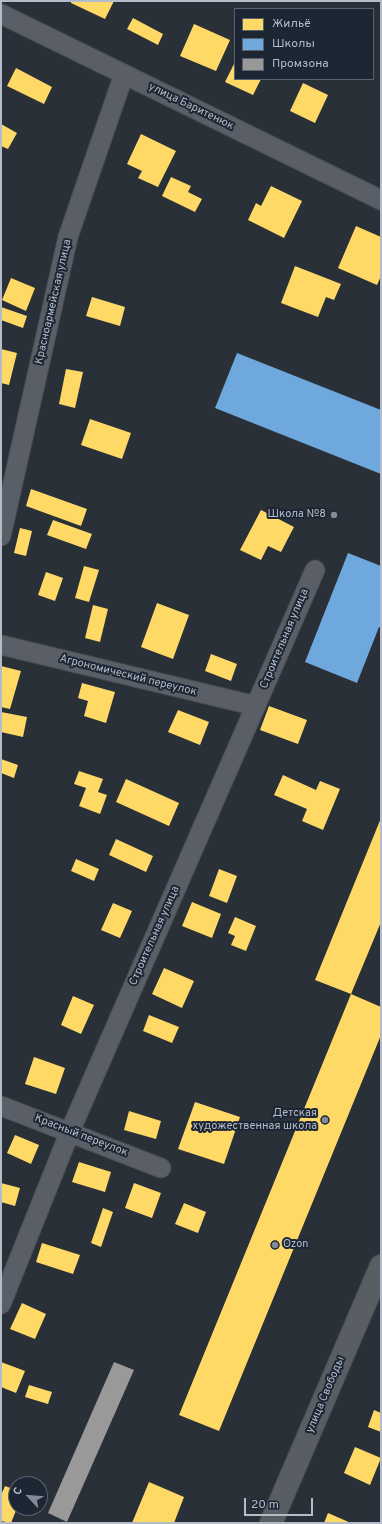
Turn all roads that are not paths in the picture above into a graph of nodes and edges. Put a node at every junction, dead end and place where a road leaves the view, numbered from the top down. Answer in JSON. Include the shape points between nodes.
{"nodes":[{"id":1,"x":7,"y":1,"type":"edge"},
{"id":2,"x":1,"y":14,"type":"edge"},
{"id":3,"x":124,"y":74,"type":"junction"},
{"id":4,"x":381,"y":200,"type":"edge"},
{"id":5,"x":1,"y":536,"type":"edge"},
{"id":6,"x":315,"y":570,"type":"dead end"},
{"id":7,"x":1,"y":645,"type":"edge"},
{"id":8,"x":256,"y":706,"type":"junction"},
{"id":9,"x":1,"y":1106,"type":"edge"},
{"id":10,"x":70,"y":1132,"type":"junction"},
{"id":11,"x":160,"y":1168,"type":"dead end"},
{"id":12,"x":381,"y":1266,"type":"edge"},
{"id":13,"x":1,"y":1304,"type":"edge"},
{"id":14,"x":271,"y":1523,"type":"edge"}],
"edges":[{"from":1,"to":2,"type":"street"},
{"from":2,"to":3,"type":"street","name":"улица Баритенюк"},
{"from":3,"to":4,"type":"street","name":"улица Баритенюк"},
{"from":3,"to":5,"type":"street","name":"Красноармейская улица","via":[[68,237]]},
{"from":6,"to":8,"type":"street","name":"Строительная улица"},
{"from":7,"to":8,"type":"street","name":"Агрономический переулок"},
{"from":8,"to":10,"type":"street","name":"Строительная улица"},
{"from":9,"to":10,"type":"street","name":"Красный переулок"},
{"from":10,"to":11,"type":"street","name":"Красный переулок"},
{"from":10,"to":13,"type":"street","name":"Строительная улица"},
{"from":12,"to":14,"type":"main road","name":"улица Свободы"}]}
